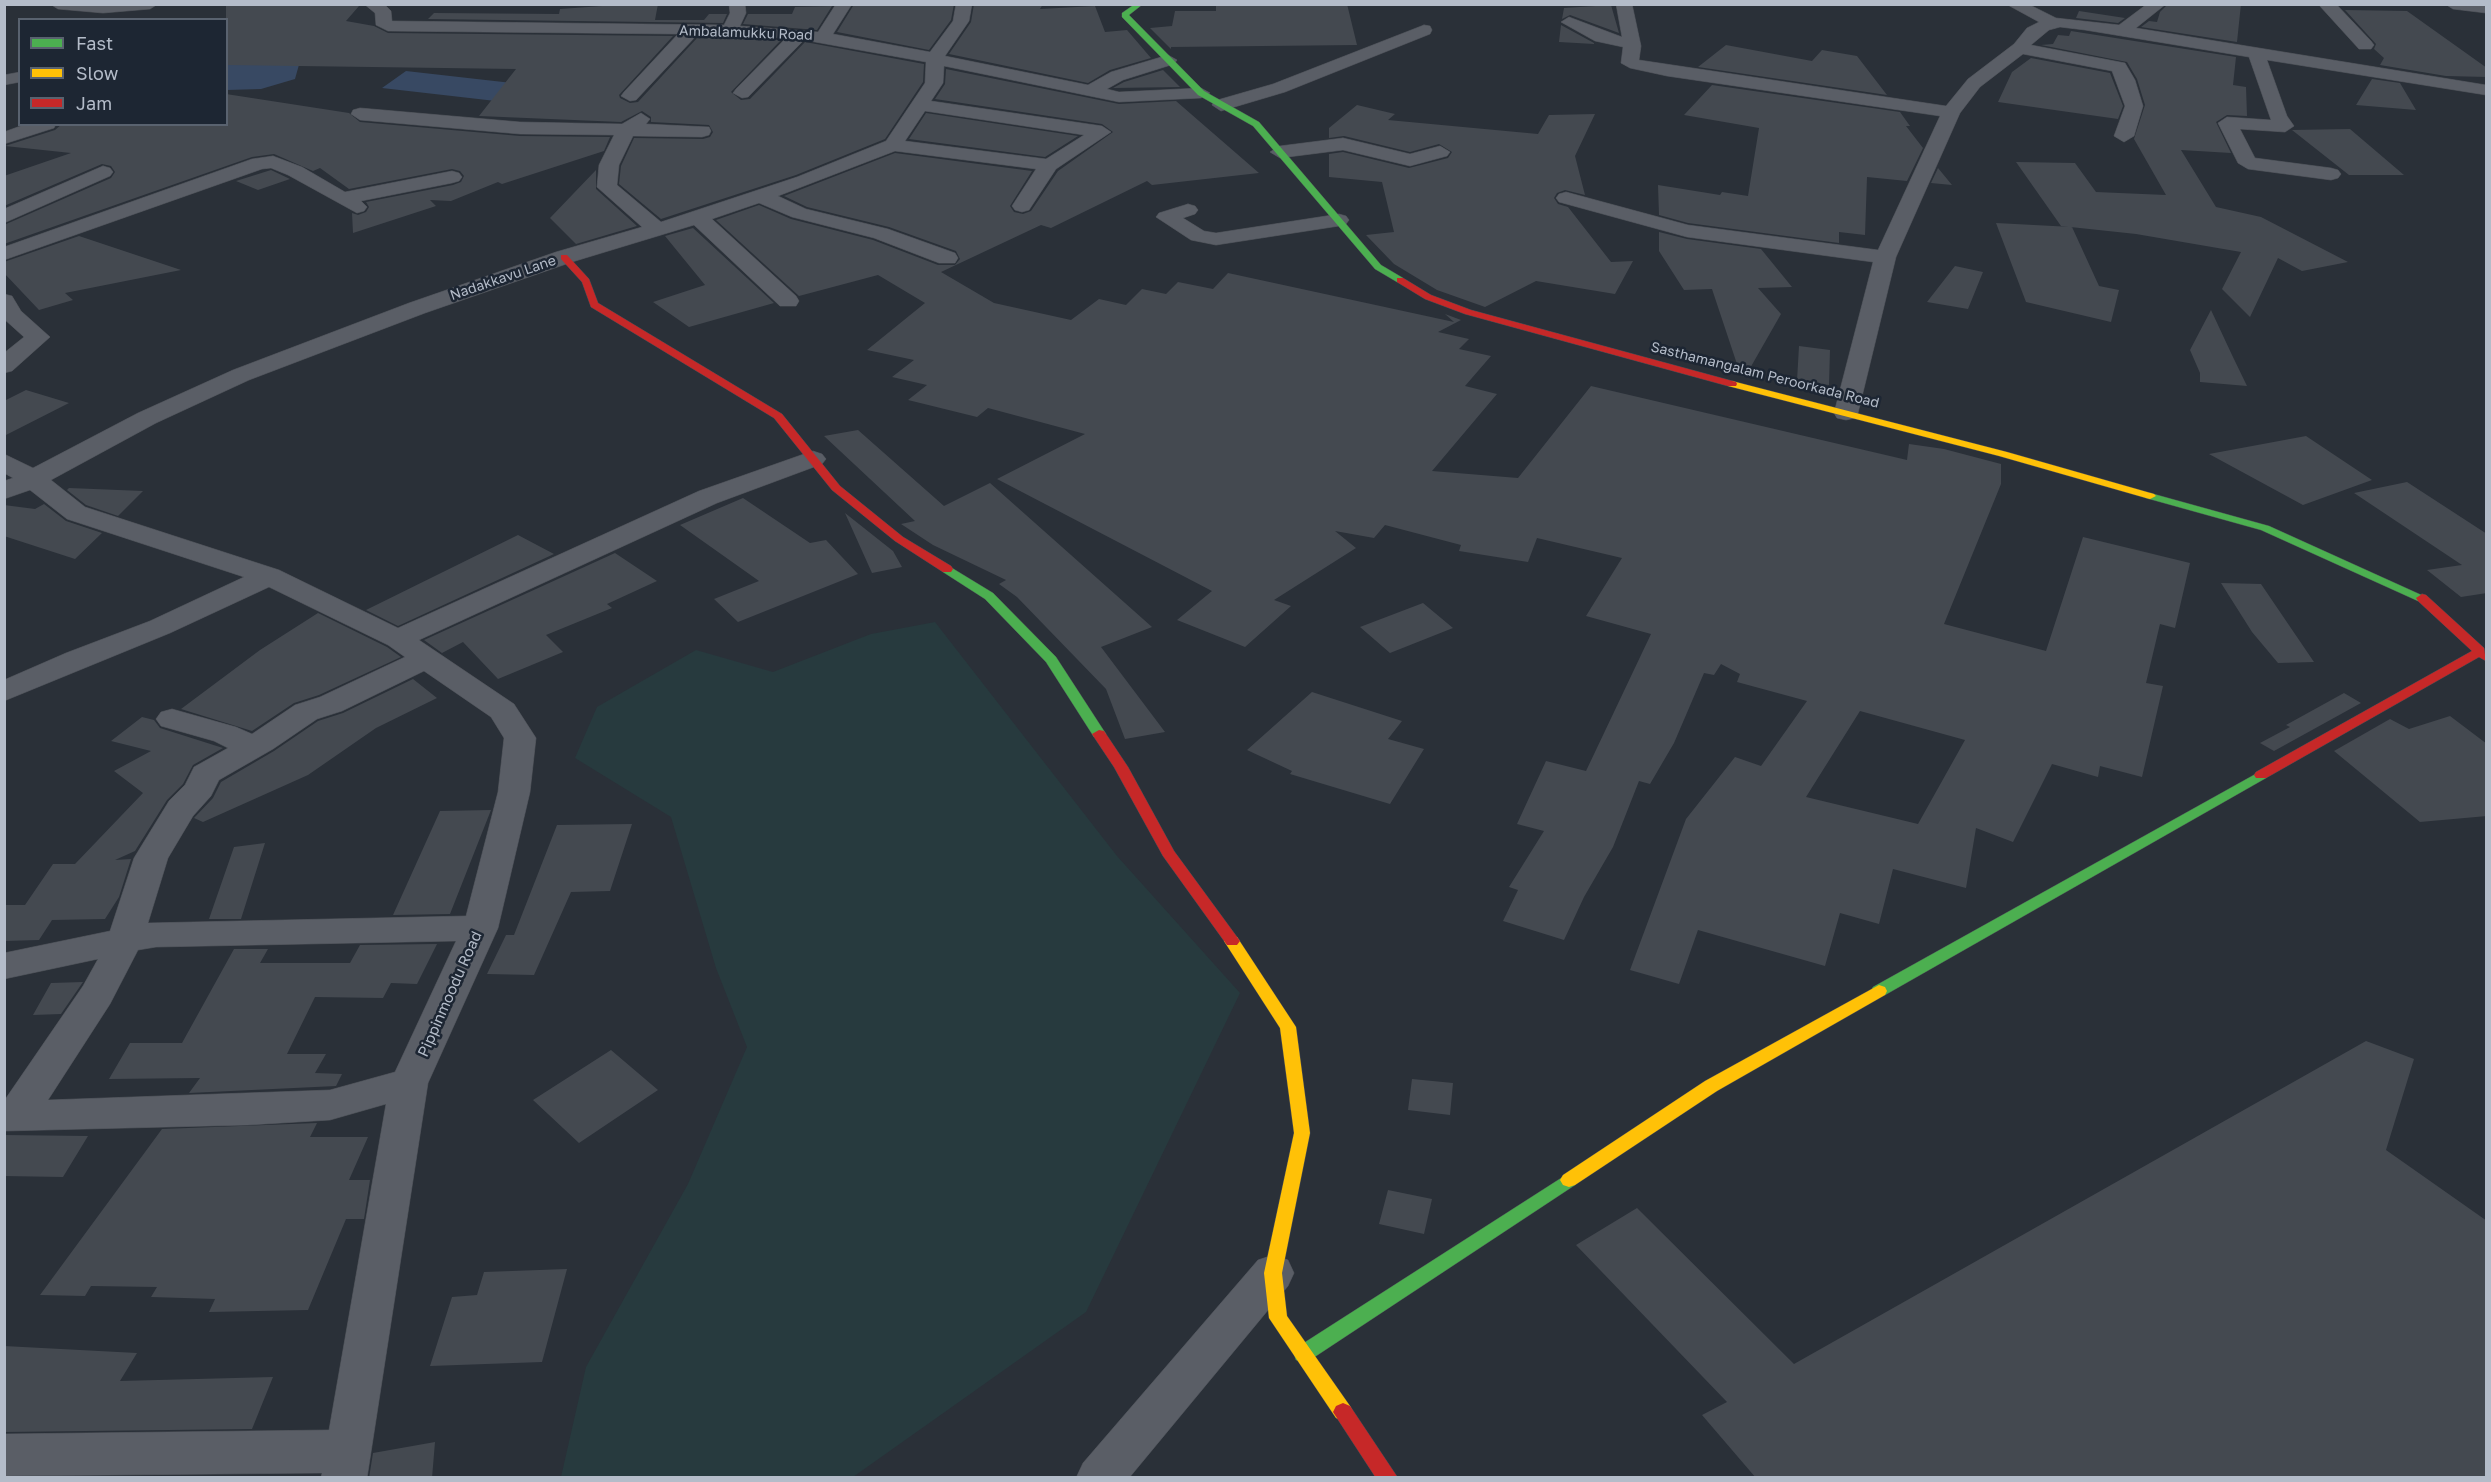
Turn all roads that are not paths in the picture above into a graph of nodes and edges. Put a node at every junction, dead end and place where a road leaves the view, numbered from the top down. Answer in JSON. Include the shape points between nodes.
{"nodes":[{"id":1,"x":150,"y":4,"type":"edge"},
{"id":2,"x":372,"y":4,"type":"edge"},
{"id":3,"x":736,"y":4,"type":"edge"},
{"id":4,"x":844,"y":4,"type":"edge"},
{"id":5,"x":964,"y":4,"type":"edge"},
{"id":6,"x":1114,"y":4,"type":"edge"},
{"id":7,"x":1140,"y":4,"type":"edge"},
{"id":8,"x":1624,"y":4,"type":"edge"},
{"id":9,"x":2014,"y":4,"type":"edge"},
{"id":10,"x":2158,"y":4,"type":"edge"},
{"id":11,"x":2325,"y":4,"type":"edge"},
{"id":12,"x":2453,"y":4,"type":"edge"},
{"id":13,"x":61,"y":6,"type":"edge"},
{"id":14,"x":545,"y":6,"type":"edge"},
{"id":15,"x":2487,"y":8,"type":"edge"},
{"id":16,"x":90,"y":10,"type":"edge"},
{"id":17,"x":1125,"y":15,"type":"junction"},
{"id":18,"x":1569,"y":22,"type":"dead end"},
{"id":19,"x":2054,"y":23,"type":"junction"},
{"id":20,"x":543,"y":28,"type":"junction"},
{"id":21,"x":692,"y":30,"type":"junction"},
{"id":22,"x":730,"y":30,"type":"junction"},
{"id":23,"x":1424,"y":30,"type":"dead end"},
{"id":24,"x":2122,"y":31,"type":"junction"},
{"id":25,"x":800,"y":34,"type":"junction"},
{"id":26,"x":824,"y":36,"type":"junction"},
{"id":27,"x":1631,"y":44,"type":"junction"},
{"id":28,"x":2365,"y":45,"type":"dead end"},
{"id":29,"x":2020,"y":48,"type":"junction"},
{"id":30,"x":2256,"y":53,"type":"junction"},
{"id":31,"x":935,"y":58,"type":"junction"},
{"id":32,"x":1168,"y":60,"type":"junction"},
{"id":33,"x":1781,"y":66,"type":"dead end"},
{"id":34,"x":1766,"y":86,"type":"junction"},
{"id":35,"x":2487,"y":90,"type":"edge"},
{"id":36,"x":1089,"y":92,"type":"junction"},
{"id":37,"x":742,"y":93,"type":"dead end"},
{"id":38,"x":1201,"y":93,"type":"junction"},
{"id":39,"x":630,"y":96,"type":"dead end"},
{"id":40,"x":921,"y":105,"type":"junction"},
{"id":41,"x":1221,"y":105,"type":"junction"},
{"id":42,"x":1951,"y":112,"type":"junction"},
{"id":43,"x":360,"y":114,"type":"dead end"},
{"id":44,"x":634,"y":124,"type":"junction"},
{"id":45,"x":41,"y":126,"type":"edge"},
{"id":46,"x":702,"y":131,"type":"dead end"},
{"id":47,"x":2124,"y":136,"type":"dead end"},
{"id":48,"x":4,"y":138,"type":"edge"},
{"id":49,"x":893,"y":145,"type":"junction"},
{"id":50,"x":1280,"y":152,"type":"junction"},
{"id":51,"x":1440,"y":152,"type":"dead end"},
{"id":52,"x":1049,"y":165,"type":"junction"},
{"id":53,"x":103,"y":172,"type":"dead end"},
{"id":54,"x":2331,"y":174,"type":"dead end"},
{"id":55,"x":452,"y":177,"type":"dead end"},
{"id":56,"x":760,"y":196,"type":"junction"},
{"id":57,"x":1566,"y":198,"type":"dead end"},
{"id":58,"x":1022,"y":206,"type":"dead end"},
{"id":59,"x":1188,"y":210,"type":"dead end"},
{"id":60,"x":4,"y":217,"type":"edge"},
{"id":61,"x":698,"y":218,"type":"junction"},
{"id":62,"x":1339,"y":220,"type":"junction"},
{"id":63,"x":658,"y":230,"type":"junction"},
{"id":64,"x":4,"y":254,"type":"edge"},
{"id":65,"x":564,"y":257,"type":"junction"},
{"id":66,"x":1885,"y":257,"type":"junction"},
{"id":67,"x":947,"y":258,"type":"dead end"},
{"id":68,"x":4,"y":301,"type":"edge"},
{"id":69,"x":788,"y":301,"type":"dead end"},
{"id":70,"x":4,"y":366,"type":"edge"},
{"id":71,"x":1846,"y":413,"type":"junction"},
{"id":72,"x":813,"y":459,"type":"junction"},
{"id":73,"x":4,"y":462,"type":"edge"},
{"id":74,"x":33,"y":479,"type":"junction"},
{"id":75,"x":4,"y":491,"type":"edge"},
{"id":76,"x":269,"y":576,"type":"junction"},
{"id":77,"x":412,"y":648,"type":"junction"},
{"id":78,"x":2483,"y":654,"type":"edge"},
{"id":79,"x":4,"y":692,"type":"edge"},
{"id":80,"x":172,"y":719,"type":"dead end"},
{"id":81,"x":252,"y":747,"type":"junction"},
{"id":82,"x":480,"y":928,"type":"junction"},
{"id":83,"x":125,"y":939,"type":"junction"},
{"id":84,"x":4,"y":966,"type":"edge"},
{"id":85,"x":409,"y":1083,"type":"junction"},
{"id":86,"x":10,"y":1116,"type":"edge"},
{"id":87,"x":1273,"y":1273,"type":"junction"},
{"id":88,"x":1303,"y":1354,"type":"junction"},
{"id":89,"x":4,"y":1455,"type":"edge"},
{"id":90,"x":347,"y":1464,"type":"edge"},
{"id":91,"x":1099,"y":1478,"type":"edge"},
{"id":92,"x":1388,"y":1478,"type":"edge"}],
"edges":[{"from":1,"to":16,"type":"street"},
{"from":2,"to":20,"type":"street","name":"Ambalamukku Road","via":[[382,11],[382,21],[388,26]]},
{"from":3,"to":22,"type":"street","via":[[738,13]]},
{"from":4,"to":26,"type":"street"},
{"from":5,"to":31,"type":"street","via":[[961,21]]},
{"from":6,"to":17,"type":"street","name":"Sasthamangalam Peroorkada Road"},
{"from":7,"to":17,"type":"street"},
{"from":8,"to":27,"type":"street"},
{"from":9,"to":19,"type":"street"},
{"from":10,"to":24,"type":"street"},
{"from":11,"to":28,"type":"street"},
{"from":12,"to":15,"type":"street"},
{"from":13,"to":16,"type":"street"},
{"from":14,"to":20,"type":"street"},
{"from":17,"to":32,"type":"street","name":"Sasthamangalam Peroorkada Road"},
{"from":18,"to":27,"type":"street","via":[[1601,37]]},
{"from":19,"to":24,"type":"street"},
{"from":19,"to":29,"type":"street","via":[[2033,32]]},
{"from":20,"to":21,"type":"street","name":"Ambalamukku Road"},
{"from":21,"to":22,"type":"street","name":"Ambalamukku Road"},
{"from":21,"to":39,"type":"street"},
{"from":22,"to":25,"type":"street","name":"Ambalamukku Road"},
{"from":23,"to":41,"type":"street","via":[[1279,88]]},
{"from":24,"to":30,"type":"street"},
{"from":25,"to":26,"type":"street","name":"Ambalamukku Road"},
{"from":25,"to":37,"type":"street"},
{"from":26,"to":31,"type":"street","name":"Ambalamukku Road"},
{"from":27,"to":34,"type":"street","via":[[1630,63]]},
{"from":29,"to":42,"type":"street","via":[[1974,83]]},
{"from":29,"to":47,"type":"street","via":[[2119,67],[2134,106]]},
{"from":30,"to":35,"type":"street"},
{"from":30,"to":54,"type":"street","via":[[2278,117],[2285,126],[2228,123],[2248,163]]},
{"from":31,"to":36,"type":"street","name":"Ambalamukku Road"},
{"from":31,"to":40,"type":"street","via":[[934,83]]},
{"from":32,"to":36,"type":"street","via":[[1117,76]]},
{"from":32,"to":38,"type":"street","name":"Sasthamangalam Peroorkada Road"},
{"from":33,"to":34,"type":"street"},
{"from":34,"to":42,"type":"street"},
{"from":36,"to":38,"type":"street","name":"Ambalamukku Road","via":[[1119,97]]},
{"from":38,"to":41,"type":"street","name":"Sasthamangalam Peroorkada Road"},
{"from":40,"to":49,"type":"street"},
{"from":40,"to":52,"type":"street","via":[[1102,132]]},
{"from":41,"to":50,"type":"street","name":"Sasthamangalam Peroorkada Road","via":[[1256,124]]},
{"from":42,"to":66,"type":"street"},
{"from":43,"to":44,"type":"street","via":[[520,128]]},
{"from":44,"to":46,"type":"street"},
{"from":44,"to":63,"type":"street","via":[[609,165],[607,187]]},
{"from":45,"to":48,"type":"street"},
{"from":49,"to":52,"type":"street"},
{"from":49,"to":56,"type":"street","name":"Nadakkavu Lane"},
{"from":50,"to":51,"type":"street","via":[[1342,144],[1410,160]]},
{"from":50,"to":62,"type":"street","name":"Sasthamangalam Peroorkada Road"},
{"from":52,"to":58,"type":"street"},
{"from":53,"to":60,"type":"street"},
{"from":55,"to":64,"type":"street","via":[[350,203],[295,171],[273,162],[259,164]]},
{"from":56,"to":61,"type":"street","name":"Nadakkavu Lane"},
{"from":56,"to":67,"type":"street","via":[[799,213],[881,233]]},
{"from":57,"to":66,"type":"street","via":[[1687,231]]},
{"from":59,"to":62,"type":"street","via":[[1166,217],[1198,236],[1216,239]]},
{"from":61,"to":63,"type":"street","name":"Nadakkavu Lane"},
{"from":61,"to":69,"type":"street"},
{"from":62,"to":71,"type":"street","name":"Sasthamangalam Peroorkada Road","via":[[1378,267],[1428,297],[1585,346]]},
{"from":63,"to":65,"type":"street","name":"Nadakkavu Lane"},
{"from":65,"to":72,"type":"street","via":[[586,281],[594,305],[778,416]]},
{"from":65,"to":74,"type":"street","name":"Nadakkavu Lane","via":[[241,375],[147,418]]},
{"from":66,"to":71,"type":"street"},
{"from":68,"to":70,"type":"street","via":[[38,338]]},
{"from":71,"to":78,"type":"street","name":"Sasthamangalam Peroorkada Road","via":[[2265,528],[2417,594]]},
{"from":72,"to":77,"type":"street","via":[[708,497]]},
{"from":72,"to":87,"type":"street","via":[[836,488],[899,539],[989,596],[1051,660],[1121,767],[1168,854],[1242,954],[1288,1027],[1302,1133]]},
{"from":73,"to":74,"type":"street","name":"Pippinmoodu Road"},
{"from":74,"to":75,"type":"street","name":"Nadakkavu Lane"},
{"from":74,"to":76,"type":"street","name":"Pippinmoodu Road","via":[[76,513]]},
{"from":76,"to":77,"type":"street","name":"Pippinmoodu Road"},
{"from":76,"to":79,"type":"street","via":[[160,627]]},
{"from":77,"to":81,"type":"street","via":[[331,704],[306,712]]},
{"from":77,"to":82,"type":"street","name":"Pippinmoodu Road","via":[[503,711],[520,738],[514,792]]},
{"from":78,"to":88,"type":"street","via":[[1712,1086]]},
{"from":80,"to":81,"type":"street","via":[[225,734]]},
{"from":81,"to":83,"type":"street","via":[[205,774],[200,789],[181,809],[151,858]]},
{"from":82,"to":83,"type":"street","via":[[156,934]]},
{"from":82,"to":85,"type":"street","name":"Pippinmoodu Road"},
{"from":83,"to":84,"type":"street"},
{"from":83,"to":86,"type":"street","via":[[97,994]]},
{"from":85,"to":86,"type":"street","via":[[330,1105]]},
{"from":85,"to":90,"type":"street","name":"Pippinmoodu Road"},
{"from":87,"to":88,"type":"street","via":[[1278,1318]]},
{"from":87,"to":91,"type":"street"},
{"from":88,"to":92,"type":"street"},
{"from":89,"to":90,"type":"street"}]}
